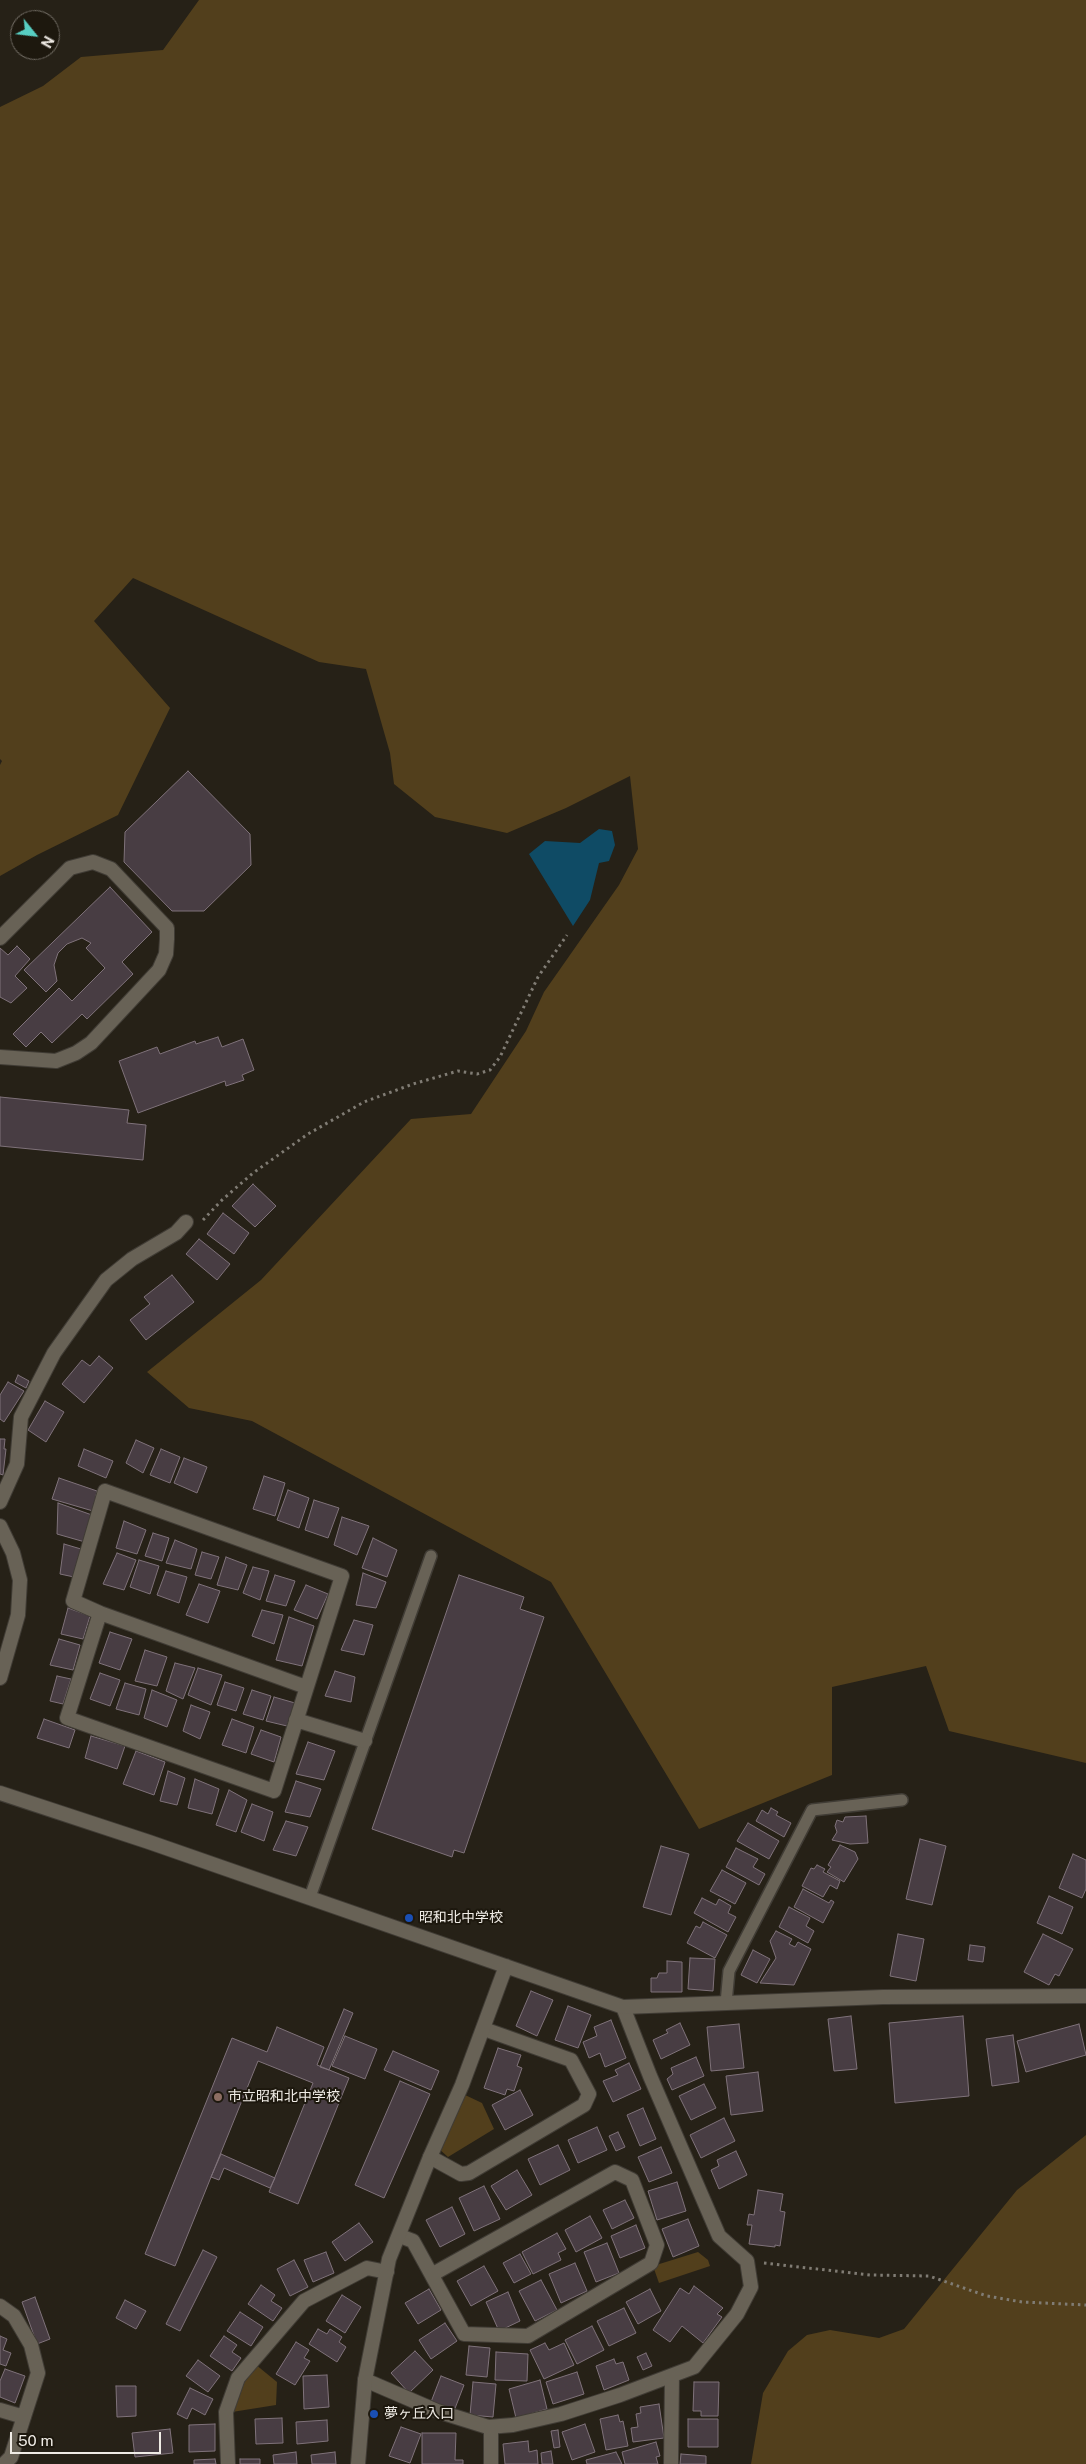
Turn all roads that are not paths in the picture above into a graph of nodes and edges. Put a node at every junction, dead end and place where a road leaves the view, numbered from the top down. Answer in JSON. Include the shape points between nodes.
{"nodes":[{"id":1,"x":0,"y":938,"type":"edge"},
{"id":2,"x":0,"y":1057,"type":"edge"},
{"id":3,"x":192,"y":1224,"type":"road end"},
{"id":4,"x":0,"y":1502,"type":"edge"},
{"id":5,"x":0,"y":1526,"type":"edge"},
{"id":6,"x":431,"y":1556,"type":"dead end"},
{"id":7,"x":100,"y":1613,"type":"junction"},
{"id":8,"x":0,"y":1678,"type":"edge"},
{"id":9,"x":306,"y":1687,"type":"junction"},
{"id":10,"x":296,"y":1720,"type":"junction"},
{"id":11,"x":365,"y":1740,"type":"junction"},
{"id":12,"x":0,"y":1794,"type":"edge"},
{"id":13,"x":902,"y":1800,"type":"dead end"},
{"id":14,"x":310,"y":1897,"type":"junction"},
{"id":15,"x":506,"y":1966,"type":"junction"},
{"id":16,"x":1086,"y":1996,"type":"edge"},
{"id":17,"x":726,"y":2003,"type":"junction"},
{"id":18,"x":623,"y":2007,"type":"junction"},
{"id":19,"x":484,"y":2029,"type":"junction"},
{"id":20,"x":430,"y":2157,"type":"junction"},
{"id":21,"x":400,"y":2236,"type":"junction"},
{"id":22,"x":387,"y":2272,"type":"junction"},
{"id":23,"x":433,"y":2274,"type":"junction"},
{"id":24,"x":0,"y":2306,"type":"edge"},
{"id":25,"x":672,"y":2376,"type":"junction"},
{"id":26,"x":365,"y":2380,"type":"junction"},
{"id":27,"x":0,"y":2410,"type":"edge"},
{"id":28,"x":24,"y":2417,"type":"junction"},
{"id":29,"x":491,"y":2427,"type":"junction"},
{"id":30,"x":4,"y":2464,"type":"edge"},
{"id":31,"x":228,"y":2464,"type":"edge"},
{"id":32,"x":358,"y":2464,"type":"edge"},
{"id":33,"x":491,"y":2464,"type":"edge"},
{"id":34,"x":671,"y":2464,"type":"edge"}],
"edges":[{"from":1,"to":2,"type":"street","via":[[70,868],[93,862],[111,869],[167,928],[166,954],[159,970],[91,1043],[56,1061]]},
{"from":3,"to":4,"type":"street","via":[[132,1259],[106,1280],[54,1353],[21,1417],[17,1464]]},
{"from":5,"to":8,"type":"street","via":[[13,1553],[20,1580],[18,1615]]},
{"from":6,"to":11,"type":"lane"},
{"from":7,"to":9,"type":"street"},
{"from":7,"to":9,"type":"street","via":[[74,1601],[105,1491],[342,1576]]},
{"from":7,"to":10,"type":"street","via":[[67,1718],[274,1792]]},
{"from":9,"to":10,"type":"street"},
{"from":10,"to":11,"type":"street"},
{"from":11,"to":14,"type":"lane"},
{"from":12,"to":14,"type":"street"},
{"from":13,"to":17,"type":"lane","via":[[812,1810],[729,1971]]},
{"from":14,"to":15,"type":"street"},
{"from":15,"to":18,"type":"street"},
{"from":15,"to":19,"type":"street"},
{"from":16,"to":17,"type":"street","via":[[883,1997]]},
{"from":17,"to":18,"type":"street"},
{"from":18,"to":25,"type":"street","via":[[719,2236],[747,2261],[751,2287],[737,2314],[694,2367]]},
{"from":19,"to":20,"type":"street"},
{"from":19,"to":20,"type":"street","via":[[570,2060],[589,2094],[584,2105],[469,2173],[460,2174]]},
{"from":20,"to":21,"type":"street"},
{"from":21,"to":22,"type":"street","via":[[389,2259]]},
{"from":21,"to":23,"type":"street","via":[[413,2241]]},
{"from":22,"to":26,"type":"street"},
{"from":22,"to":31,"type":"street","via":[[367,2268],[304,2301],[238,2378],[226,2412]]},
{"from":23,"to":23,"type":"street","via":[[464,2334],[528,2336],[651,2263],[657,2245],[632,2180],[615,2172]]},
{"from":24,"to":28,"type":"street","via":[[14,2316],[31,2345],[38,2373]]},
{"from":25,"to":29,"type":"street","via":[[560,2414]]},
{"from":25,"to":34,"type":"street"},
{"from":26,"to":29,"type":"street","via":[[437,2411]]},
{"from":26,"to":32,"type":"street"},
{"from":27,"to":28,"type":"street"},
{"from":28,"to":30,"type":"street","via":[[11,2457]]},
{"from":29,"to":33,"type":"street"}]}
